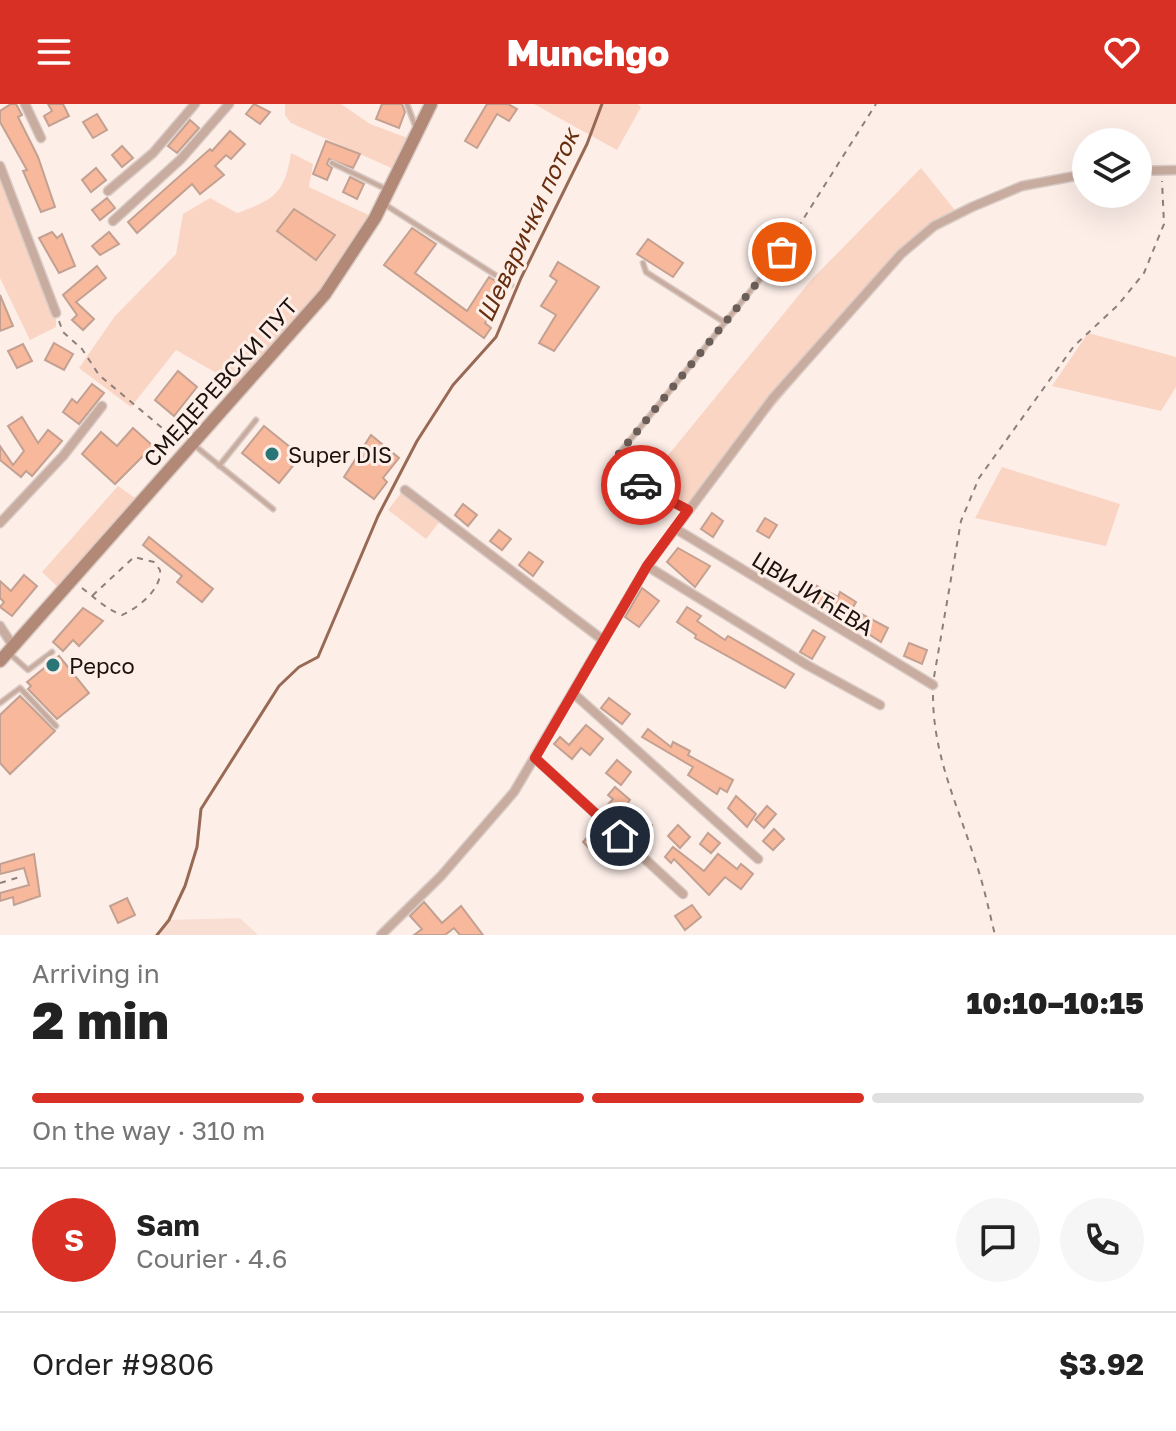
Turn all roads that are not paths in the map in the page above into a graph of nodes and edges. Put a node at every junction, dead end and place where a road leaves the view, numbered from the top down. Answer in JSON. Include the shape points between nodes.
{"nodes":[{"id":1,"x":25,"y":104,"type":"edge"},
{"id":2,"x":195,"y":104,"type":"edge"},
{"id":3,"x":229,"y":104,"type":"edge"},
{"id":4,"x":407,"y":104,"type":"edge"},
{"id":5,"x":431,"y":104,"type":"edge"},
{"id":6,"x":417,"y":132,"type":"junction"},
{"id":7,"x":41,"y":138,"type":"dead end"},
{"id":8,"x":332,"y":163,"type":"dead end"},
{"id":9,"x":0,"y":166,"type":"edge"},
{"id":10,"x":1176,"y":170,"type":"edge"},
{"id":11,"x":1152,"y":171,"type":"edge"},
{"id":12,"x":1072,"y":177,"type":"edge"},
{"id":13,"x":388,"y":190,"type":"junction"},
{"id":14,"x":108,"y":191,"type":"dead end"},
{"id":15,"x":382,"y":203,"type":"junction"},
{"id":16,"x":113,"y":221,"type":"dead end"},
{"id":17,"x":782,"y":252,"type":"road end"},
{"id":18,"x":643,"y":263,"type":"dead end"},
{"id":19,"x":511,"y":285,"type":"dead end"},
{"id":20,"x":56,"y":313,"type":"road end"},
{"id":21,"x":724,"y":322,"type":"junction"},
{"id":22,"x":102,"y":406,"type":"dead end"},
{"id":23,"x":256,"y":420,"type":"dead end"},
{"id":24,"x":189,"y":447,"type":"junction"},
{"id":25,"x":219,"y":466,"type":"junction"},
{"id":26,"x":405,"y":490,"type":"dead end"},
{"id":27,"x":273,"y":509,"type":"dead end"},
{"id":28,"x":688,"y":510,"type":"junction"},
{"id":29,"x":0,"y":523,"type":"edge"},
{"id":30,"x":676,"y":529,"type":"junction"},
{"id":31,"x":647,"y":566,"type":"junction"},
{"id":32,"x":0,"y":626,"type":"edge"},
{"id":33,"x":603,"y":640,"type":"junction"},
{"id":34,"x":52,"y":652,"type":"dead end"},
{"id":35,"x":7,"y":653,"type":"edge"},
{"id":36,"x":933,"y":685,"type":"road end"},
{"id":37,"x":573,"y":693,"type":"junction"},
{"id":38,"x":0,"y":703,"type":"edge"},
{"id":39,"x":880,"y":705,"type":"dead end"},
{"id":40,"x":56,"y":726,"type":"dead end"},
{"id":41,"x":535,"y":758,"type":"junction"},
{"id":42,"x":758,"y":859,"type":"dead end"},
{"id":43,"x":683,"y":894,"type":"dead end"},
{"id":44,"x":381,"y":935,"type":"edge"}],
"edges":[{"from":1,"to":7,"type":"street"},
{"from":2,"to":14,"type":"street","via":[[153,153]]},
{"from":3,"to":16,"type":"street","via":[[181,159]]},
{"from":4,"to":6,"type":"lane"},
{"from":5,"to":6,"type":"main road","name":"СМЕДЕРЕВСКИ ПУТ"},
{"from":6,"to":13,"type":"main road","name":"СМЕДЕРЕВСКИ ПУТ"},
{"from":8,"to":13,"type":"lane"},
{"from":9,"to":20,"type":"street"},
{"from":10,"to":11,"type":"street"},
{"from":12,"to":28,"type":"street","via":[[1022,186],[934,226],[901,254],[804,362]]},
{"from":13,"to":15,"type":"main road","name":"СМЕДЕРЕВСКИ ПУТ"},
{"from":15,"to":19,"type":"lane"},
{"from":15,"to":24,"type":"main road","name":"СМЕДЕРЕВСКИ ПУТ","via":[[325,294]]},
{"from":17,"to":21,"type":"lane"},
{"from":18,"to":21,"type":"lane","via":[[646,272]]},
{"from":21,"to":28,"type":"lane","via":[[616,459],[624,475]]},
{"from":22,"to":29,"type":"street"},
{"from":23,"to":25,"type":"lane"},
{"from":24,"to":25,"type":"lane"},
{"from":24,"to":35,"type":"main road","name":"СМЕДЕРЕВСКИ ПУТ"},
{"from":25,"to":27,"type":"lane"},
{"from":26,"to":33,"type":"street"},
{"from":28,"to":30,"type":"street"},
{"from":30,"to":31,"type":"street"},
{"from":30,"to":36,"type":"street","name":"ЦВИЈИЋЕВА"},
{"from":31,"to":33,"type":"street"},
{"from":31,"to":39,"type":"street"},
{"from":32,"to":35,"type":"street"},
{"from":33,"to":37,"type":"street"},
{"from":34,"to":35,"type":"lane","via":[[28,670]]},
{"from":37,"to":41,"type":"street"},
{"from":37,"to":42,"type":"street"},
{"from":38,"to":40,"type":"lane","via":[[20,688]]},
{"from":41,"to":43,"type":"street"},
{"from":41,"to":44,"type":"street","via":[[474,839]]}]}
